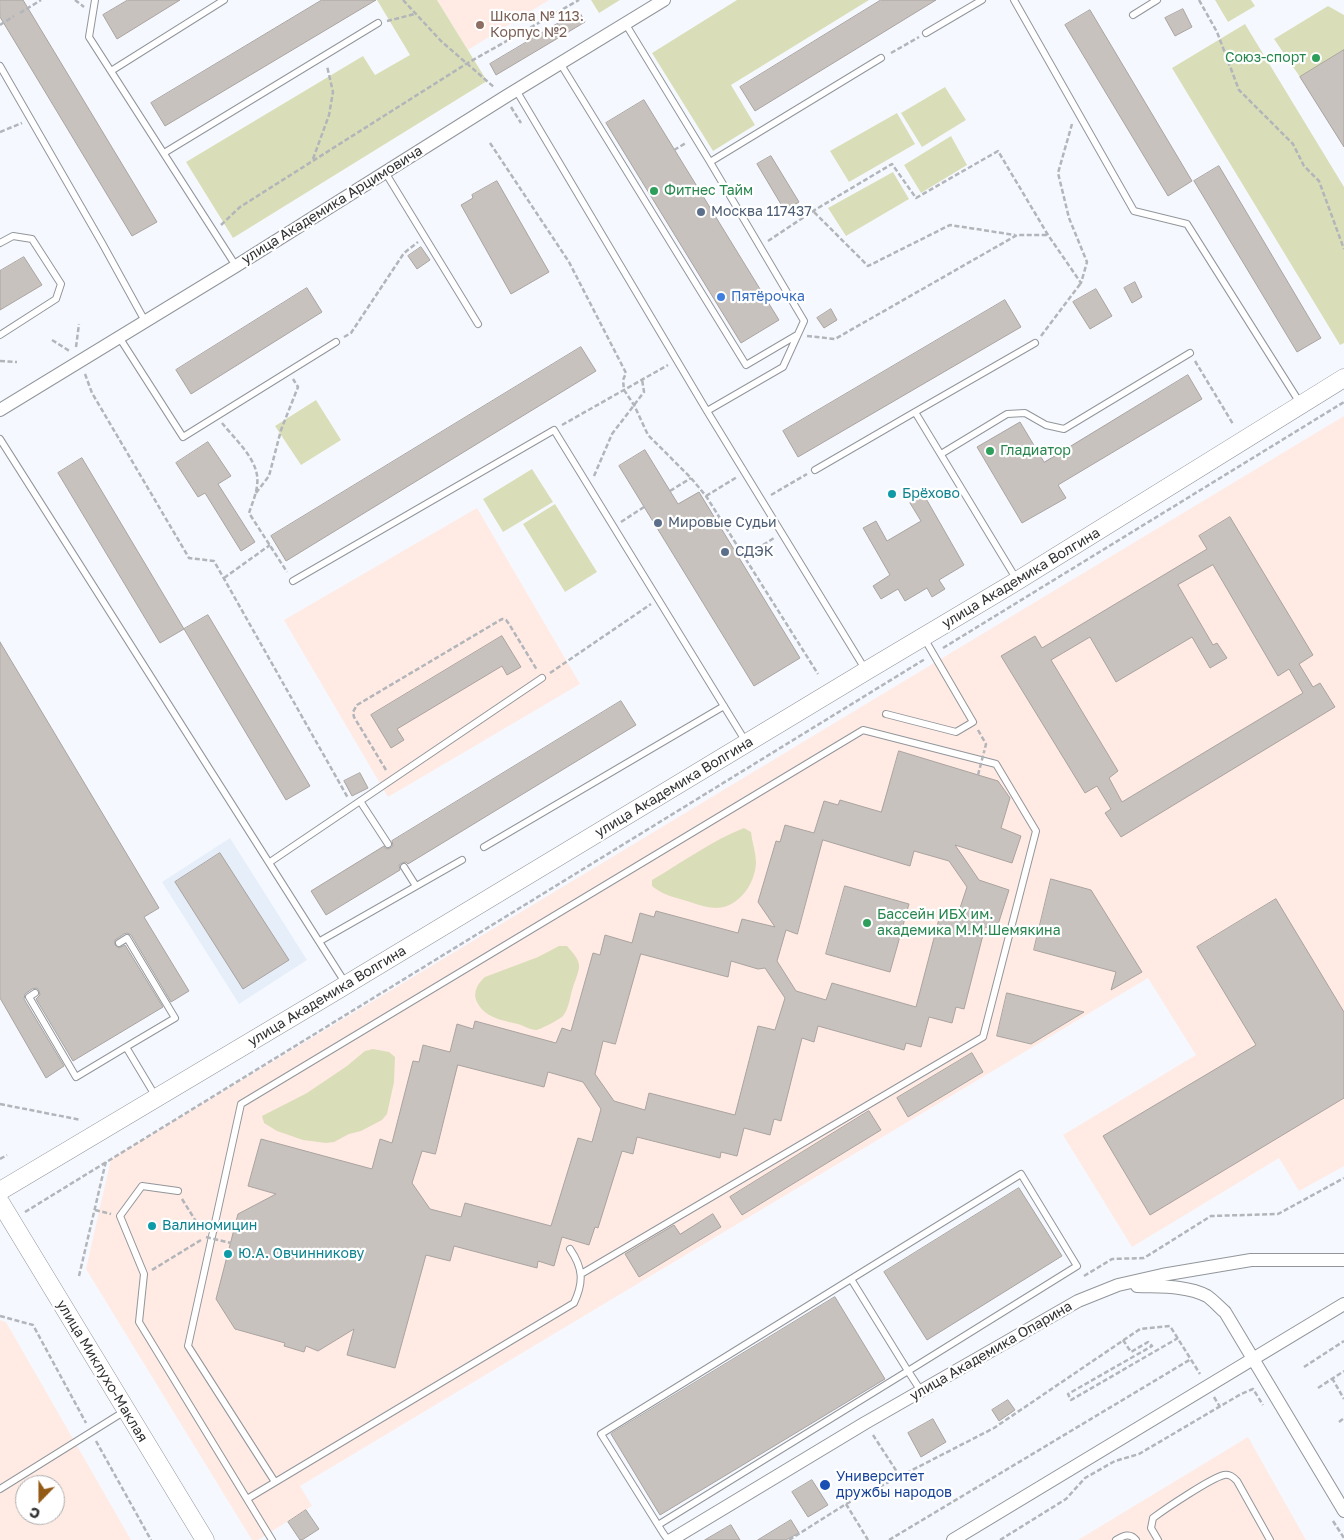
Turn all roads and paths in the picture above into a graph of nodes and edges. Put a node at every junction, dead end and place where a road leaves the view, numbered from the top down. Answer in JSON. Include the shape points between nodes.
{"nodes":[{"id":1,"x":40,"y":0,"type":"edge"},
{"id":2,"x":95,"y":0,"type":"edge"},
{"id":3,"x":224,"y":0,"type":"edge"},
{"id":4,"x":403,"y":0,"type":"edge"},
{"id":5,"x":579,"y":0,"type":"edge"},
{"id":6,"x":664,"y":0,"type":"edge"},
{"id":7,"x":982,"y":0,"type":"edge"},
{"id":8,"x":1014,"y":0,"type":"edge"},
{"id":9,"x":1157,"y":0,"type":"edge"},
{"id":10,"x":1199,"y":0,"type":"edge"},
{"id":11,"x":20,"y":13,"type":"dead end"},
{"id":12,"x":415,"y":14,"type":"junction"},
{"id":13,"x":1133,"y":15,"type":"dead end"},
{"id":14,"x":14,"y":16,"type":"dead end"},
{"id":15,"x":625,"y":23,"type":"junction"},
{"id":16,"x":378,"y":24,"type":"joint"},
{"id":17,"x":0,"y":25,"type":"edge"},
{"id":18,"x":926,"y":33,"type":"joint"},
{"id":19,"x":881,"y":58,"type":"joint"},
{"id":20,"x":560,"y":62,"type":"junction"},
{"id":21,"x":466,"y":64,"type":"junction"},
{"id":22,"x":0,"y":66,"type":"edge"},
{"id":23,"x":306,"y":67,"type":"junction"},
{"id":24,"x":111,"y":71,"type":"junction"},
{"id":25,"x":510,"y":93,"type":"junction"},
{"id":26,"x":1076,"y":109,"type":"junction"},
{"id":27,"x":31,"y":119,"type":"junction"},
{"id":28,"x":521,"y":123,"type":"dead end"},
{"id":29,"x":0,"y":132,"type":"edge"},
{"id":30,"x":490,"y":143,"type":"dead end"},
{"id":31,"x":164,"y":153,"type":"junction"},
{"id":32,"x":313,"y":160,"type":"junction"},
{"id":33,"x":710,"y":162,"type":"junction"},
{"id":34,"x":385,"y":172,"type":"junction"},
{"id":35,"x":813,"y":211,"type":"junction"},
{"id":36,"x":214,"y":232,"type":"junction"},
{"id":37,"x":1048,"y":234,"type":"junction"},
{"id":38,"x":1017,"y":235,"type":"junction"},
{"id":39,"x":425,"y":237,"type":"junction"},
{"id":40,"x":0,"y":243,"type":"edge"},
{"id":41,"x":761,"y":246,"type":"junction"},
{"id":42,"x":1344,"y":249,"type":"edge"},
{"id":43,"x":236,"y":266,"type":"junction"},
{"id":44,"x":1081,"y":283,"type":"junction"},
{"id":45,"x":145,"y":321,"type":"junction"},
{"id":46,"x":79,"y":324,"type":"dead end"},
{"id":47,"x":478,"y":324,"type":"dead end"},
{"id":48,"x":798,"y":334,"type":"junction"},
{"id":49,"x":0,"y":335,"type":"edge"},
{"id":50,"x":119,"y":337,"type":"junction"},
{"id":51,"x":52,"y":340,"type":"dead end"},
{"id":52,"x":336,"y":342,"type":"joint"},
{"id":53,"x":1035,"y":343,"type":"joint"},
{"id":54,"x":1190,"y":353,"type":"joint"},
{"id":55,"x":677,"y":360,"type":"junction"},
{"id":56,"x":0,"y":362,"type":"edge"},
{"id":57,"x":17,"y":362,"type":"dead end"},
{"id":58,"x":84,"y":370,"type":"dead end"},
{"id":59,"x":1344,"y":378,"type":"edge"},
{"id":60,"x":642,"y":380,"type":"junction"},
{"id":61,"x":298,"y":387,"type":"dead end"},
{"id":62,"x":624,"y":390,"type":"junction"},
{"id":63,"x":1344,"y":402,"type":"edge"},
{"id":64,"x":1301,"y":404,"type":"junction"},
{"id":65,"x":634,"y":405,"type":"junction"},
{"id":66,"x":0,"y":410,"type":"edge"},
{"id":67,"x":707,"y":412,"type":"junction"},
{"id":68,"x":915,"y":412,"type":"junction"},
{"id":69,"x":216,"y":416,"type":"junction"},
{"id":70,"x":1233,"y":424,"type":"dead end"},
{"id":71,"x":554,"y":430,"type":"junction"},
{"id":72,"x":0,"y":438,"type":"edge"},
{"id":73,"x":940,"y":454,"type":"junction"},
{"id":74,"x":815,"y":470,"type":"joint"},
{"id":75,"x":745,"y":473,"type":"junction"},
{"id":76,"x":691,"y":478,"type":"junction"},
{"id":77,"x":589,"y":487,"type":"junction"},
{"id":78,"x":670,"y":491,"type":"dead end"},
{"id":79,"x":256,"y":494,"type":"junction"},
{"id":80,"x":706,"y":496,"type":"junction"},
{"id":81,"x":762,"y":501,"type":"junction"},
{"id":82,"x":644,"y":507,"type":"dead end"},
{"id":83,"x":613,"y":526,"type":"junction"},
{"id":84,"x":782,"y":533,"type":"junction"},
{"id":85,"x":270,"y":545,"type":"junction"},
{"id":86,"x":744,"y":557,"type":"junction"},
{"id":87,"x":224,"y":578,"type":"junction"},
{"id":88,"x":292,"y":581,"type":"joint"},
{"id":89,"x":1018,"y":581,"type":"junction"},
{"id":90,"x":658,"y":599,"type":"junction"},
{"id":91,"x":923,"y":637,"type":"junction"},
{"id":92,"x":933,"y":654,"type":"junction"},
{"id":93,"x":866,"y":671,"type":"junction"},
{"id":94,"x":818,"y":674,"type":"dead end"},
{"id":95,"x":542,"y":678,"type":"junction"},
{"id":96,"x":724,"y":706,"type":"junction"},
{"id":97,"x":886,"y":714,"type":"dead end"},
{"id":98,"x":973,"y":722,"type":"junction"},
{"id":99,"x":747,"y":743,"type":"junction"},
{"id":100,"x":978,"y":774,"type":"dead end"},
{"id":101,"x":392,"y":779,"type":"junction"},
{"id":102,"x":360,"y":801,"type":"junction"},
{"id":103,"x":352,"y":806,"type":"junction"},
{"id":104,"x":388,"y":844,"type":"dead end"},
{"id":105,"x":484,"y":847,"type":"dead end"},
{"id":106,"x":462,"y":860,"type":"dead end"},
{"id":107,"x":270,"y":862,"type":"junction"},
{"id":108,"x":404,"y":867,"type":"dead end"},
{"id":109,"x":416,"y":886,"type":"junction"},
{"id":110,"x":320,"y":941,"type":"junction"},
{"id":111,"x":119,"y":943,"type":"dead end"},
{"id":112,"x":346,"y":985,"type":"junction"},
{"id":113,"x":35,"y":993,"type":"dead end"},
{"id":114,"x":126,"y":1047,"type":"junction"},
{"id":115,"x":157,"y":1098,"type":"junction"},
{"id":116,"x":0,"y":1104,"type":"edge"},
{"id":117,"x":82,"y":1120,"type":"dead end"},
{"id":118,"x":7,"y":1155,"type":"dead end"},
{"id":119,"x":0,"y":1159,"type":"edge"},
{"id":120,"x":106,"y":1161,"type":"junction"},
{"id":121,"x":0,"y":1191,"type":"edge"},
{"id":122,"x":178,"y":1191,"type":"joint"},
{"id":123,"x":0,"y":1202,"type":"edge"},
{"id":124,"x":35,"y":1204,"type":"dead end"},
{"id":125,"x":94,"y":1210,"type":"junction"},
{"id":126,"x":120,"y":1216,"type":"junction"},
{"id":127,"x":206,"y":1237,"type":"junction"},
{"id":128,"x":230,"y":1242,"type":"dead end"},
{"id":129,"x":570,"y":1249,"type":"dead end"},
{"id":130,"x":1344,"y":1260,"type":"edge"},
{"id":131,"x":162,"y":1264,"type":"dead end"},
{"id":132,"x":581,"y":1274,"type":"junction"},
{"id":133,"x":79,"y":1276,"type":"dead end"},
{"id":134,"x":852,"y":1279,"type":"junction"},
{"id":135,"x":1118,"y":1285,"type":"junction"},
{"id":136,"x":1344,"y":1304,"type":"edge"},
{"id":137,"x":0,"y":1316,"type":"edge"},
{"id":138,"x":1178,"y":1338,"type":"junction"},
{"id":139,"x":1123,"y":1340,"type":"junction"},
{"id":140,"x":1344,"y":1341,"type":"edge"},
{"id":141,"x":1191,"y":1359,"type":"junction"},
{"id":142,"x":1252,"y":1359,"type":"junction"},
{"id":143,"x":1304,"y":1367,"type":"dead end"},
{"id":144,"x":908,"y":1371,"type":"junction"},
{"id":145,"x":1344,"y":1371,"type":"edge"},
{"id":146,"x":1201,"y":1375,"type":"dead end"},
{"id":147,"x":1332,"y":1378,"type":"junction"},
{"id":148,"x":1318,"y":1388,"type":"dead end"},
{"id":149,"x":1253,"y":1389,"type":"dead end"},
{"id":150,"x":921,"y":1391,"type":"junction"},
{"id":151,"x":1213,"y":1396,"type":"dead end"},
{"id":152,"x":1344,"y":1399,"type":"edge"},
{"id":153,"x":1220,"y":1407,"type":"junction"},
{"id":154,"x":126,"y":1410,"type":"junction"},
{"id":155,"x":1344,"y":1418,"type":"edge"},
{"id":156,"x":1339,"y":1422,"type":"dead end"},
{"id":157,"x":865,"y":1423,"type":"junction"},
{"id":158,"x":91,"y":1432,"type":"junction"},
{"id":159,"x":899,"y":1476,"type":"junction"},
{"id":160,"x":275,"y":1482,"type":"junction"},
{"id":161,"x":0,"y":1490,"type":"edge"},
{"id":162,"x":247,"y":1499,"type":"junction"},
{"id":163,"x":846,"y":1504,"type":"junction"},
{"id":164,"x":1344,"y":1511,"type":"edge"},
{"id":165,"x":658,"y":1525,"type":"junction"},
{"id":166,"x":151,"y":1540,"type":"edge"},
{"id":167,"x":205,"y":1540,"type":"edge"},
{"id":168,"x":272,"y":1540,"type":"edge"},
{"id":169,"x":669,"y":1540,"type":"edge"},
{"id":170,"x":789,"y":1540,"type":"edge"},
{"id":171,"x":868,"y":1540,"type":"edge"},
{"id":172,"x":889,"y":1540,"type":"edge"},
{"id":173,"x":953,"y":1540,"type":"edge"},
{"id":174,"x":1000,"y":1540,"type":"edge"},
{"id":175,"x":1116,"y":1540,"type":"edge"},
{"id":176,"x":1136,"y":1540,"type":"edge"},
{"id":177,"x":1158,"y":1540,"type":"edge"},
{"id":178,"x":1270,"y":1540,"type":"edge"}],
"edges":[{"from":1,"to":11,"type":"path"},
{"from":2,"to":24,"type":"lane","via":[[89,37]]},
{"from":3,"to":24,"type":"lane"},
{"from":4,"to":12,"type":"path"},
{"from":5,"to":21,"type":"path"},
{"from":6,"to":15,"type":"street","name":"улица Академика Арцимовича"},
{"from":7,"to":18,"type":"lane"},
{"from":8,"to":26,"type":"lane"},
{"from":9,"to":13,"type":"lane"},
{"from":10,"to":42,"type":"path","via":[[1217,32],[1239,90],[1293,144],[1304,166],[1319,182]]},
{"from":12,"to":16,"type":"path"},
{"from":12,"to":21,"type":"path"},
{"from":14,"to":17,"type":"path"},
{"from":15,"to":20,"type":"street","name":"улица Академика Арцимовича"},
{"from":15,"to":33,"type":"lane"},
{"from":16,"to":23,"type":"lane"},
{"from":18,"to":19,"type":"path"},
{"from":19,"to":33,"type":"lane"},
{"from":20,"to":25,"type":"street","name":"улица Академика Арцимовича"},
{"from":20,"to":48,"type":"lane","via":[[746,365]]},
{"from":21,"to":25,"type":"path"},
{"from":21,"to":32,"type":"path"},
{"from":22,"to":27,"type":"lane"},
{"from":23,"to":31,"type":"lane"},
{"from":23,"to":32,"type":"path","via":[[327,66],[333,92],[329,115]]},
{"from":24,"to":31,"type":"lane"},
{"from":25,"to":28,"type":"path"},
{"from":25,"to":34,"type":"street","name":"улица Академика Арцимовича"},
{"from":25,"to":55,"type":"lane"},
{"from":26,"to":44,"type":"path","via":[[1058,173],[1070,218],[1087,262]]},
{"from":26,"to":64,"type":"lane","via":[[1134,211],[1187,224]]},
{"from":27,"to":29,"type":"path"},
{"from":27,"to":45,"type":"lane"},
{"from":30,"to":62,"type":"path","via":[[569,262],[626,373]]},
{"from":31,"to":36,"type":"lane"},
{"from":32,"to":36,"type":"path","via":[[240,207]]},
{"from":33,"to":41,"type":"lane"},
{"from":34,"to":39,"type":"lane"},
{"from":34,"to":43,"type":"street","name":"улица Академика Арцимовича"},
{"from":35,"to":37,"type":"path","via":[[892,164],[916,198],[998,151]]},
{"from":35,"to":38,"type":"path","via":[[868,266],[950,225]]},
{"from":35,"to":41,"type":"path"},
{"from":36,"to":43,"type":"lane"},
{"from":37,"to":38,"type":"path"},
{"from":37,"to":44,"type":"path"},
{"from":38,"to":48,"type":"path","via":[[835,339]]},
{"from":39,"to":47,"type":"lane"},
{"from":39,"to":52,"type":"path","via":[[404,253],[351,332]]},
{"from":40,"to":49,"type":"lane","via":[[13,236],[32,239],[61,284],[56,299]]},
{"from":41,"to":48,"type":"lane","via":[[804,321]]},
{"from":43,"to":45,"type":"street","name":"улица Академика Арцимовича"},
{"from":44,"to":53,"type":"path"},
{"from":45,"to":50,"type":"street","name":"улица Академика Арцимовича"},
{"from":46,"to":51,"type":"path","via":[[74,353]]},
{"from":48,"to":67,"type":"lane","via":[[783,367]]},
{"from":50,"to":66,"type":"street","name":"улица Академика Арцимовича"},
{"from":50,"to":69,"type":"lane","via":[[183,437]]},
{"from":52,"to":69,"type":"lane"},
{"from":53,"to":68,"type":"lane"},
{"from":54,"to":70,"type":"path"},
{"from":54,"to":73,"type":"lane","via":[[1064,429],[1025,413],[1007,414]]},
{"from":55,"to":60,"type":"path"},
{"from":55,"to":67,"type":"lane"},
{"from":56,"to":57,"type":"path"},
{"from":58,"to":87,"type":"path","via":[[92,393],[188,558],[214,561]]},
{"from":59,"to":64,"type":"street","name":"улица Академика Волгина"},
{"from":60,"to":62,"type":"path"},
{"from":60,"to":65,"type":"path","via":[[644,392]]},
{"from":61,"to":79,"type":"path","via":[[281,430],[269,476]]},
{"from":62,"to":65,"type":"path"},
{"from":62,"to":71,"type":"path"},
{"from":63,"to":92,"type":"path"},
{"from":64,"to":89,"type":"street","name":"улица Академика Волгина"},
{"from":65,"to":76,"type":"path","via":[[648,435]]},
{"from":65,"to":77,"type":"path","via":[[612,434]]},
{"from":67,"to":75,"type":"lane"},
{"from":68,"to":73,"type":"lane"},
{"from":68,"to":74,"type":"lane"},
{"from":69,"to":79,"type":"path","via":[[249,457],[257,475]]},
{"from":71,"to":77,"type":"lane"},
{"from":71,"to":88,"type":"lane"},
{"from":72,"to":107,"type":"lane"},
{"from":73,"to":89,"type":"lane"},
{"from":74,"to":81,"type":"path"},
{"from":75,"to":80,"type":"path"},
{"from":75,"to":81,"type":"lane"},
{"from":76,"to":78,"type":"path"},
{"from":76,"to":80,"type":"path"},
{"from":77,"to":83,"type":"lane"},
{"from":79,"to":85,"type":"path","via":[[249,513]]},
{"from":80,"to":86,"type":"path"},
{"from":81,"to":84,"type":"lane"},
{"from":82,"to":83,"type":"path"},
{"from":83,"to":90,"type":"lane"},
{"from":84,"to":86,"type":"path"},
{"from":84,"to":93,"type":"lane"},
{"from":85,"to":87,"type":"path"},
{"from":85,"to":88,"type":"path"},
{"from":86,"to":94,"type":"path"},
{"from":87,"to":103,"type":"path"},
{"from":89,"to":91,"type":"street","name":"улица Академика Волгина"},
{"from":90,"to":95,"type":"path"},
{"from":90,"to":96,"type":"lane"},
{"from":91,"to":92,"type":"lane"},
{"from":91,"to":93,"type":"street","name":"улица Академика Волгина"},
{"from":92,"to":98,"type":"lane"},
{"from":92,"to":120,"type":"path"},
{"from":93,"to":99,"type":"street","name":"улица Академика Волгина"},
{"from":95,"to":101,"type":"lane"},
{"from":95,"to":101,"type":"path","via":[[510,624],[502,619],[357,705],[354,717]]},
{"from":96,"to":99,"type":"lane"},
{"from":96,"to":105,"type":"lane"},
{"from":97,"to":98,"type":"lane","via":[[956,732]]},
{"from":98,"to":100,"type":"path","bridge":true,"via":[[986,744]]},
{"from":99,"to":112,"type":"street","name":"улица Академика Волгина"},
{"from":101,"to":102,"type":"lane"},
{"from":102,"to":103,"type":"lane"},
{"from":102,"to":104,"type":"lane"},
{"from":103,"to":107,"type":"lane"},
{"from":106,"to":109,"type":"lane"},
{"from":107,"to":110,"type":"lane"},
{"from":108,"to":109,"type":"lane"},
{"from":109,"to":110,"type":"lane"},
{"from":110,"to":112,"type":"lane"},
{"from":111,"to":114,"type":"lane","via":[[127,938],[175,1018]]},
{"from":112,"to":115,"type":"street","name":"улица Академика Волгина"},
{"from":113,"to":114,"type":"lane","via":[[29,997],[76,1077]]},
{"from":114,"to":115,"type":"lane"},
{"from":115,"to":121,"type":"street","name":"улица Академика Волгина"},
{"from":116,"to":117,"type":"path"},
{"from":118,"to":119,"type":"path"},
{"from":120,"to":124,"type":"path"},
{"from":120,"to":125,"type":"path"},
{"from":122,"to":126,"type":"lane","via":[[142,1186]]},
{"from":122,"to":127,"type":"path"},
{"from":123,"to":154,"type":"street","name":"улица Миклухо-Маклая"},
{"from":125,"to":126,"type":"path"},
{"from":125,"to":133,"type":"path"},
{"from":126,"to":162,"type":"lane","via":[[144,1274],[139,1322]]},
{"from":127,"to":128,"type":"path","bridge":true},
{"from":127,"to":131,"type":"path"},
{"from":129,"to":132,"type":"lane"},
{"from":130,"to":135,"type":"street","name":"улица Академика Опарина","via":[[1251,1260]]},
{"from":132,"to":160,"type":"lane","via":[[580,1290],[574,1303]]},
{"from":132,"to":160,"type":"lane","via":[[983,1037],[1036,831],[996,764],[863,730],[241,1104],[188,1346]]},
{"from":134,"to":144,"type":"lane"},
{"from":134,"to":144,"type":"lane","via":[[1020,1174],[1077,1266]]},
{"from":134,"to":165,"type":"lane","via":[[602,1434]]},
{"from":135,"to":142,"type":"street","via":[[1189,1290],[1207,1297],[1225,1312]]},
{"from":135,"to":150,"type":"street","name":"улица Академика Опарина","via":[[1078,1301]]},
{"from":136,"to":142,"type":"street"},
{"from":137,"to":158,"type":"path","via":[[33,1325]]},
{"from":138,"to":139,"type":"path","via":[[1170,1326],[1140,1329]]},
{"from":138,"to":139,"type":"path","via":[[1071,1400],[1068,1394],[1152,1346],[1148,1342],[1131,1352]]},
{"from":138,"to":141,"type":"path"},
{"from":139,"to":159,"type":"path","via":[[994,1428]]},
{"from":140,"to":143,"type":"path"},
{"from":141,"to":146,"type":"path"},
{"from":141,"to":172,"type":"path"},
{"from":142,"to":164,"type":"street"},
{"from":142,"to":173,"type":"street"},
{"from":144,"to":150,"type":"lane"},
{"from":144,"to":165,"type":"lane"},
{"from":145,"to":147,"type":"path"},
{"from":147,"to":148,"type":"path"},
{"from":147,"to":152,"type":"path"},
{"from":149,"to":153,"type":"path"},
{"from":150,"to":157,"type":"street","name":"улица Академика Опарина"},
{"from":151,"to":153,"type":"path"},
{"from":153,"to":174,"type":"path","via":[[1139,1454],[1114,1461],[1086,1478],[1066,1499]]},
{"from":154,"to":158,"type":"lane"},
{"from":154,"to":167,"type":"street","name":"улица Миклухо-Маклая"},
{"from":155,"to":156,"type":"path"},
{"from":157,"to":159,"type":"path"},
{"from":157,"to":169,"type":"street","name":"улица Академика Опарина"},
{"from":158,"to":161,"type":"lane"},
{"from":158,"to":166,"type":"path"},
{"from":159,"to":163,"type":"path"},
{"from":160,"to":162,"type":"lane"},
{"from":162,"to":168,"type":"lane"},
{"from":163,"to":170,"type":"path"},
{"from":163,"to":171,"type":"path"},
{"from":165,"to":169,"type":"lane"},
{"from":175,"to":176,"type":"lane","via":[[1128,1535]]},
{"from":177,"to":178,"type":"lane","via":[[1151,1528],[1153,1518],[1225,1474],[1237,1481]]}]}
